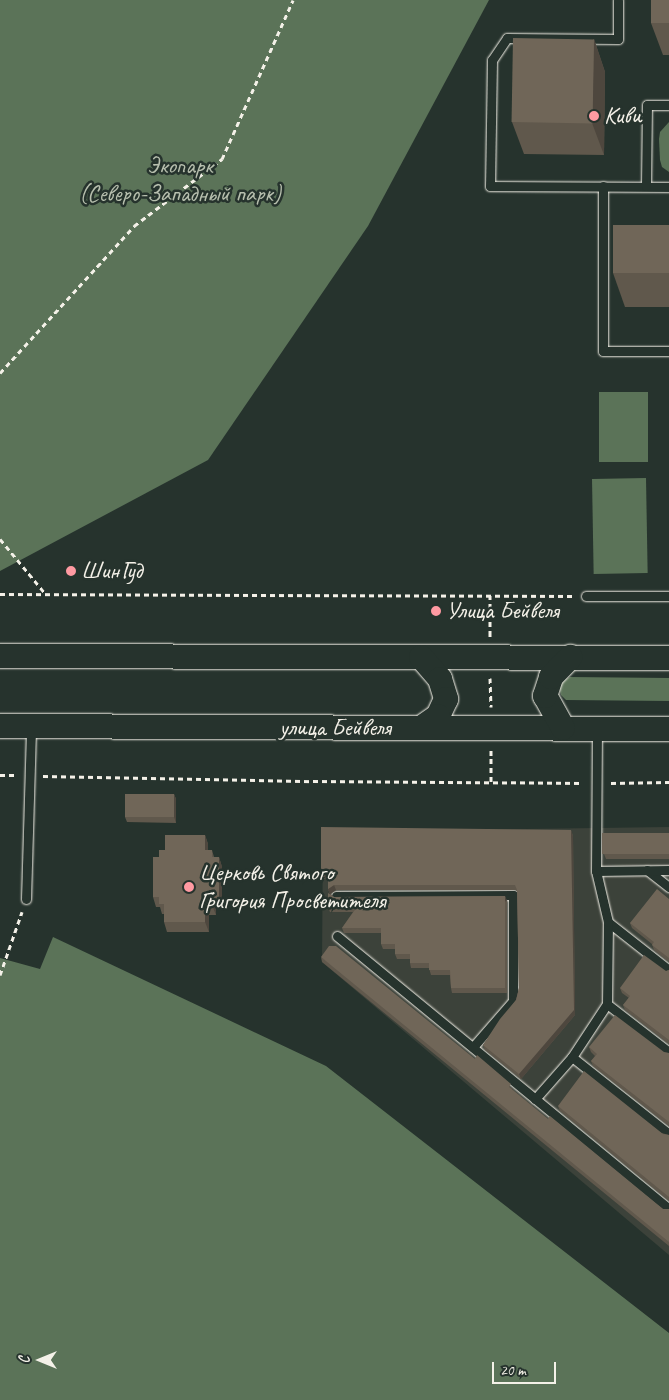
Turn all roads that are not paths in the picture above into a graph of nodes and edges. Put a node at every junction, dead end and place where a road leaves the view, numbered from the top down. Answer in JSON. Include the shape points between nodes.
{"nodes":[{"id":1,"x":618,"y":0,"type":"edge"},
{"id":2,"x":669,"y":105,"type":"edge"},
{"id":3,"x":603,"y":186,"type":"junction"},
{"id":4,"x":646,"y":186,"type":"junction"},
{"id":5,"x":669,"y":187,"type":"edge"},
{"id":6,"x":669,"y":350,"type":"edge"},
{"id":7,"x":586,"y":596,"type":"road end"},
{"id":8,"x":669,"y":596,"type":"edge"},
{"id":9,"x":0,"y":656,"type":"edge"},
{"id":10,"x":421,"y":658,"type":"junction"},
{"id":11,"x":570,"y":658,"type":"junction"},
{"id":12,"x":669,"y":658,"type":"edge"},
{"id":13,"x":0,"y":726,"type":"edge"},
{"id":14,"x":31,"y":726,"type":"junction"},
{"id":15,"x":421,"y":728,"type":"junction"},
{"id":16,"x":563,"y":728,"type":"junction"},
{"id":17,"x":597,"y":728,"type":"junction"},
{"id":18,"x":669,"y":729,"type":"edge"},
{"id":19,"x":647,"y":870,"type":"junction"},
{"id":20,"x":669,"y":870,"type":"edge"},
{"id":21,"x":596,"y":871,"type":"junction"},
{"id":22,"x":669,"y":887,"type":"edge"},
{"id":23,"x":336,"y":896,"type":"edge"},
{"id":24,"x":26,"y":899,"type":"road end"},
{"id":25,"x":608,"y":922,"type":"junction"},
{"id":26,"x":337,"y":936,"type":"dead end"},
{"id":27,"x":669,"y":970,"type":"edge"},
{"id":28,"x":607,"y":1004,"type":"junction"},
{"id":29,"x":473,"y":1047,"type":"junction"},
{"id":30,"x":669,"y":1052,"type":"edge"},
{"id":31,"x":572,"y":1057,"type":"junction"},
{"id":32,"x":535,"y":1099,"type":"junction"},
{"id":33,"x":669,"y":1134,"type":"edge"},
{"id":34,"x":669,"y":1209,"type":"edge"}],
"edges":[{"from":1,"to":3,"type":"lane","via":[[618,39],[507,38],[492,60],[490,186]]},
{"from":2,"to":4,"type":"lane","via":[[647,105]]},
{"from":3,"to":4,"type":"lane"},
{"from":3,"to":6,"type":"lane","via":[[603,350]]},
{"from":4,"to":5,"type":"lane"},
{"from":7,"to":8,"type":"lane"},
{"from":9,"to":10,"type":"main road"},
{"from":10,"to":11,"type":"main road"},
{"from":10,"to":15,"type":"main road","via":[[440,679],[446,699],[438,716]]},
{"from":11,"to":12,"type":"main road"},
{"from":11,"to":16,"type":"main road","via":[[551,677],[545,696]]},
{"from":13,"to":14,"type":"main road","name":"улица Бейвеля"},
{"from":14,"to":15,"type":"main road","name":"улица Бейвеля"},
{"from":14,"to":24,"type":"lane"},
{"from":15,"to":16,"type":"main road","name":"улица Бейвеля"},
{"from":16,"to":17,"type":"main road","name":"улица Бейвеля"},
{"from":17,"to":18,"type":"main road","name":"улица Бейвеля"},
{"from":17,"to":21,"type":"lane"},
{"from":19,"to":20,"type":"lane"},
{"from":19,"to":21,"type":"lane"},
{"from":19,"to":22,"type":"lane"},
{"from":21,"to":25,"type":"lane"},
{"from":23,"to":29,"type":"lane","via":[[513,895],[513,1001]]},
{"from":25,"to":27,"type":"lane"},
{"from":25,"to":28,"type":"lane"},
{"from":26,"to":29,"type":"lane"},
{"from":28,"to":30,"type":"lane"},
{"from":28,"to":31,"type":"lane"},
{"from":29,"to":32,"type":"lane"},
{"from":31,"to":32,"type":"lane"},
{"from":31,"to":33,"type":"lane"},
{"from":32,"to":34,"type":"lane"}]}
